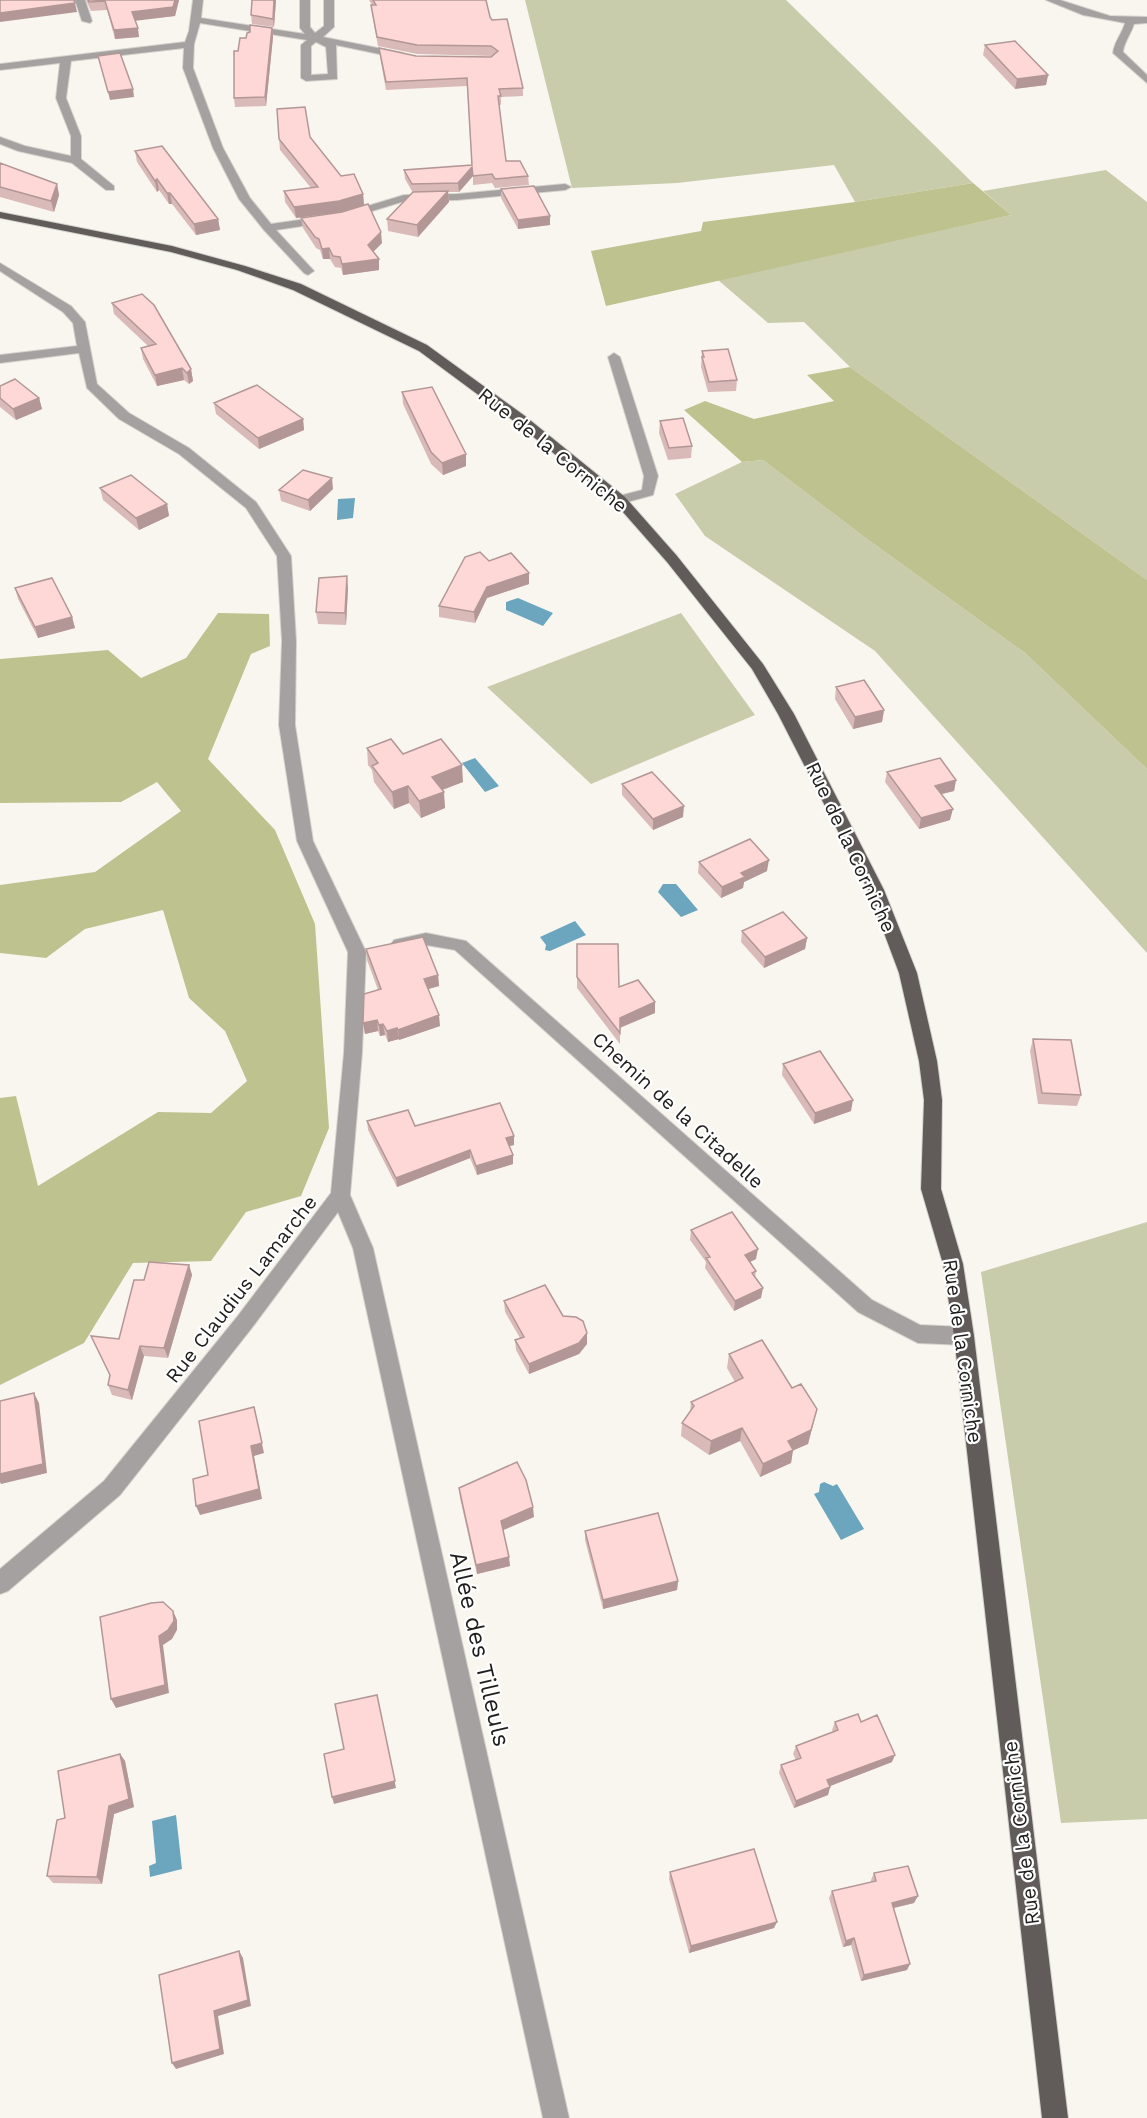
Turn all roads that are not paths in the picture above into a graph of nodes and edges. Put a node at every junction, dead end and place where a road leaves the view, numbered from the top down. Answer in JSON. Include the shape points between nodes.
{"nodes":[{"id":1,"x":80,"y":0,"type":"edge"},
{"id":2,"x":198,"y":0,"type":"edge"},
{"id":3,"x":305,"y":0,"type":"edge"},
{"id":4,"x":329,"y":0,"type":"edge"},
{"id":5,"x":1052,"y":0,"type":"edge"},
{"id":6,"x":196,"y":20,"type":"junction"},
{"id":7,"x":1147,"y":20,"type":"edge"},
{"id":8,"x":87,"y":21,"type":"dead end"},
{"id":9,"x":1130,"y":22,"type":"junction"},
{"id":10,"x":1147,"y":30,"type":"edge"},
{"id":11,"x":315,"y":38,"type":"junction"},
{"id":12,"x":189,"y":44,"type":"junction"},
{"id":13,"x":66,"y":58,"type":"junction"},
{"id":14,"x":417,"y":59,"type":"edge"},
{"id":15,"x":0,"y":67,"type":"edge"},
{"id":16,"x":1147,"y":80,"type":"edge"},
{"id":17,"x":0,"y":140,"type":"edge"},
{"id":18,"x":76,"y":160,"type":"junction"},
{"id":19,"x":565,"y":187,"type":"dead end"},
{"id":20,"x":110,"y":188,"type":"dead end"},
{"id":21,"x":0,"y":215,"type":"edge"},
{"id":22,"x":268,"y":228,"type":"junction"},
{"id":23,"x":0,"y":266,"type":"edge"},
{"id":24,"x":308,"y":271,"type":"dead end"},
{"id":25,"x":83,"y":349,"type":"junction"},
{"id":26,"x":614,"y":357,"type":"dead end"},
{"id":27,"x":0,"y":359,"type":"edge"},
{"id":28,"x":620,"y":500,"type":"junction"},
{"id":29,"x":357,"y":952,"type":"junction"},
{"id":30,"x":340,"y":1195,"type":"junction"},
{"id":31,"x":964,"y":1336,"type":"junction"},
{"id":32,"x":0,"y":1583,"type":"edge"},
{"id":33,"x":556,"y":2118,"type":"edge"},
{"id":34,"x":1055,"y":2118,"type":"edge"}],
"edges":[{"from":1,"to":8,"type":"street"},
{"from":2,"to":6,"type":"street"},
{"from":3,"to":11,"type":"street","via":[[305,28]]},
{"from":4,"to":11,"type":"street","via":[[329,27]]},
{"from":5,"to":9,"type":"street","via":[[1109,20]]},
{"from":6,"to":11,"type":"street"},
{"from":6,"to":12,"type":"street"},
{"from":7,"to":9,"type":"street"},
{"from":9,"to":10,"type":"street"},
{"from":9,"to":16,"type":"street","via":[[1118,53]]},
{"from":11,"to":14,"type":"street"},
{"from":12,"to":13,"type":"street"},
{"from":12,"to":22,"type":"street","via":[[188,68],[218,148],[245,199]]},
{"from":13,"to":15,"type":"street"},
{"from":13,"to":18,"type":"street","via":[[61,98],[76,136]]},
{"from":17,"to":18,"type":"street","via":[[22,149]]},
{"from":18,"to":20,"type":"street"},
{"from":19,"to":22,"type":"street","via":[[404,198],[344,217]]},
{"from":21,"to":28,"type":"main road","name":"Rue de la Corniche","via":[[172,249],[297,286],[423,348],[520,419]]},
{"from":22,"to":24,"type":"street"},
{"from":23,"to":25,"type":"street","name":"Rue Claudius Lamarche","via":[[67,309],[79,322]]},
{"from":25,"to":27,"type":"street"},
{"from":25,"to":29,"type":"street","name":"Rue Claudius Lamarche","via":[[91,385],[124,416],[184,451],[251,506],[284,556],[289,641],[287,725],[305,841]]},
{"from":26,"to":28,"type":"street","via":[[651,476],[648,492]]},
{"from":28,"to":31,"type":"main road","name":"Rue de la Corniche","via":[[758,667],[876,890],[908,973],[928,1061],[933,1100],[931,1189],[953,1264]]},
{"from":29,"to":30,"type":"street","name":"Rue Claudius Lamarche","via":[[353,1053]]},
{"from":29,"to":31,"type":"street","name":"Chemin de la Citadelle","via":[[426,939],[459,945],[865,1306],[918,1334]]},
{"from":30,"to":32,"type":"street","name":"Rue Claudius Lamarche","via":[[112,1488]]},
{"from":30,"to":33,"type":"street","name":"Allée des Tilleuls","via":[[363,1248]]},
{"from":31,"to":34,"type":"main road","name":"Rue de la Corniche"}]}
